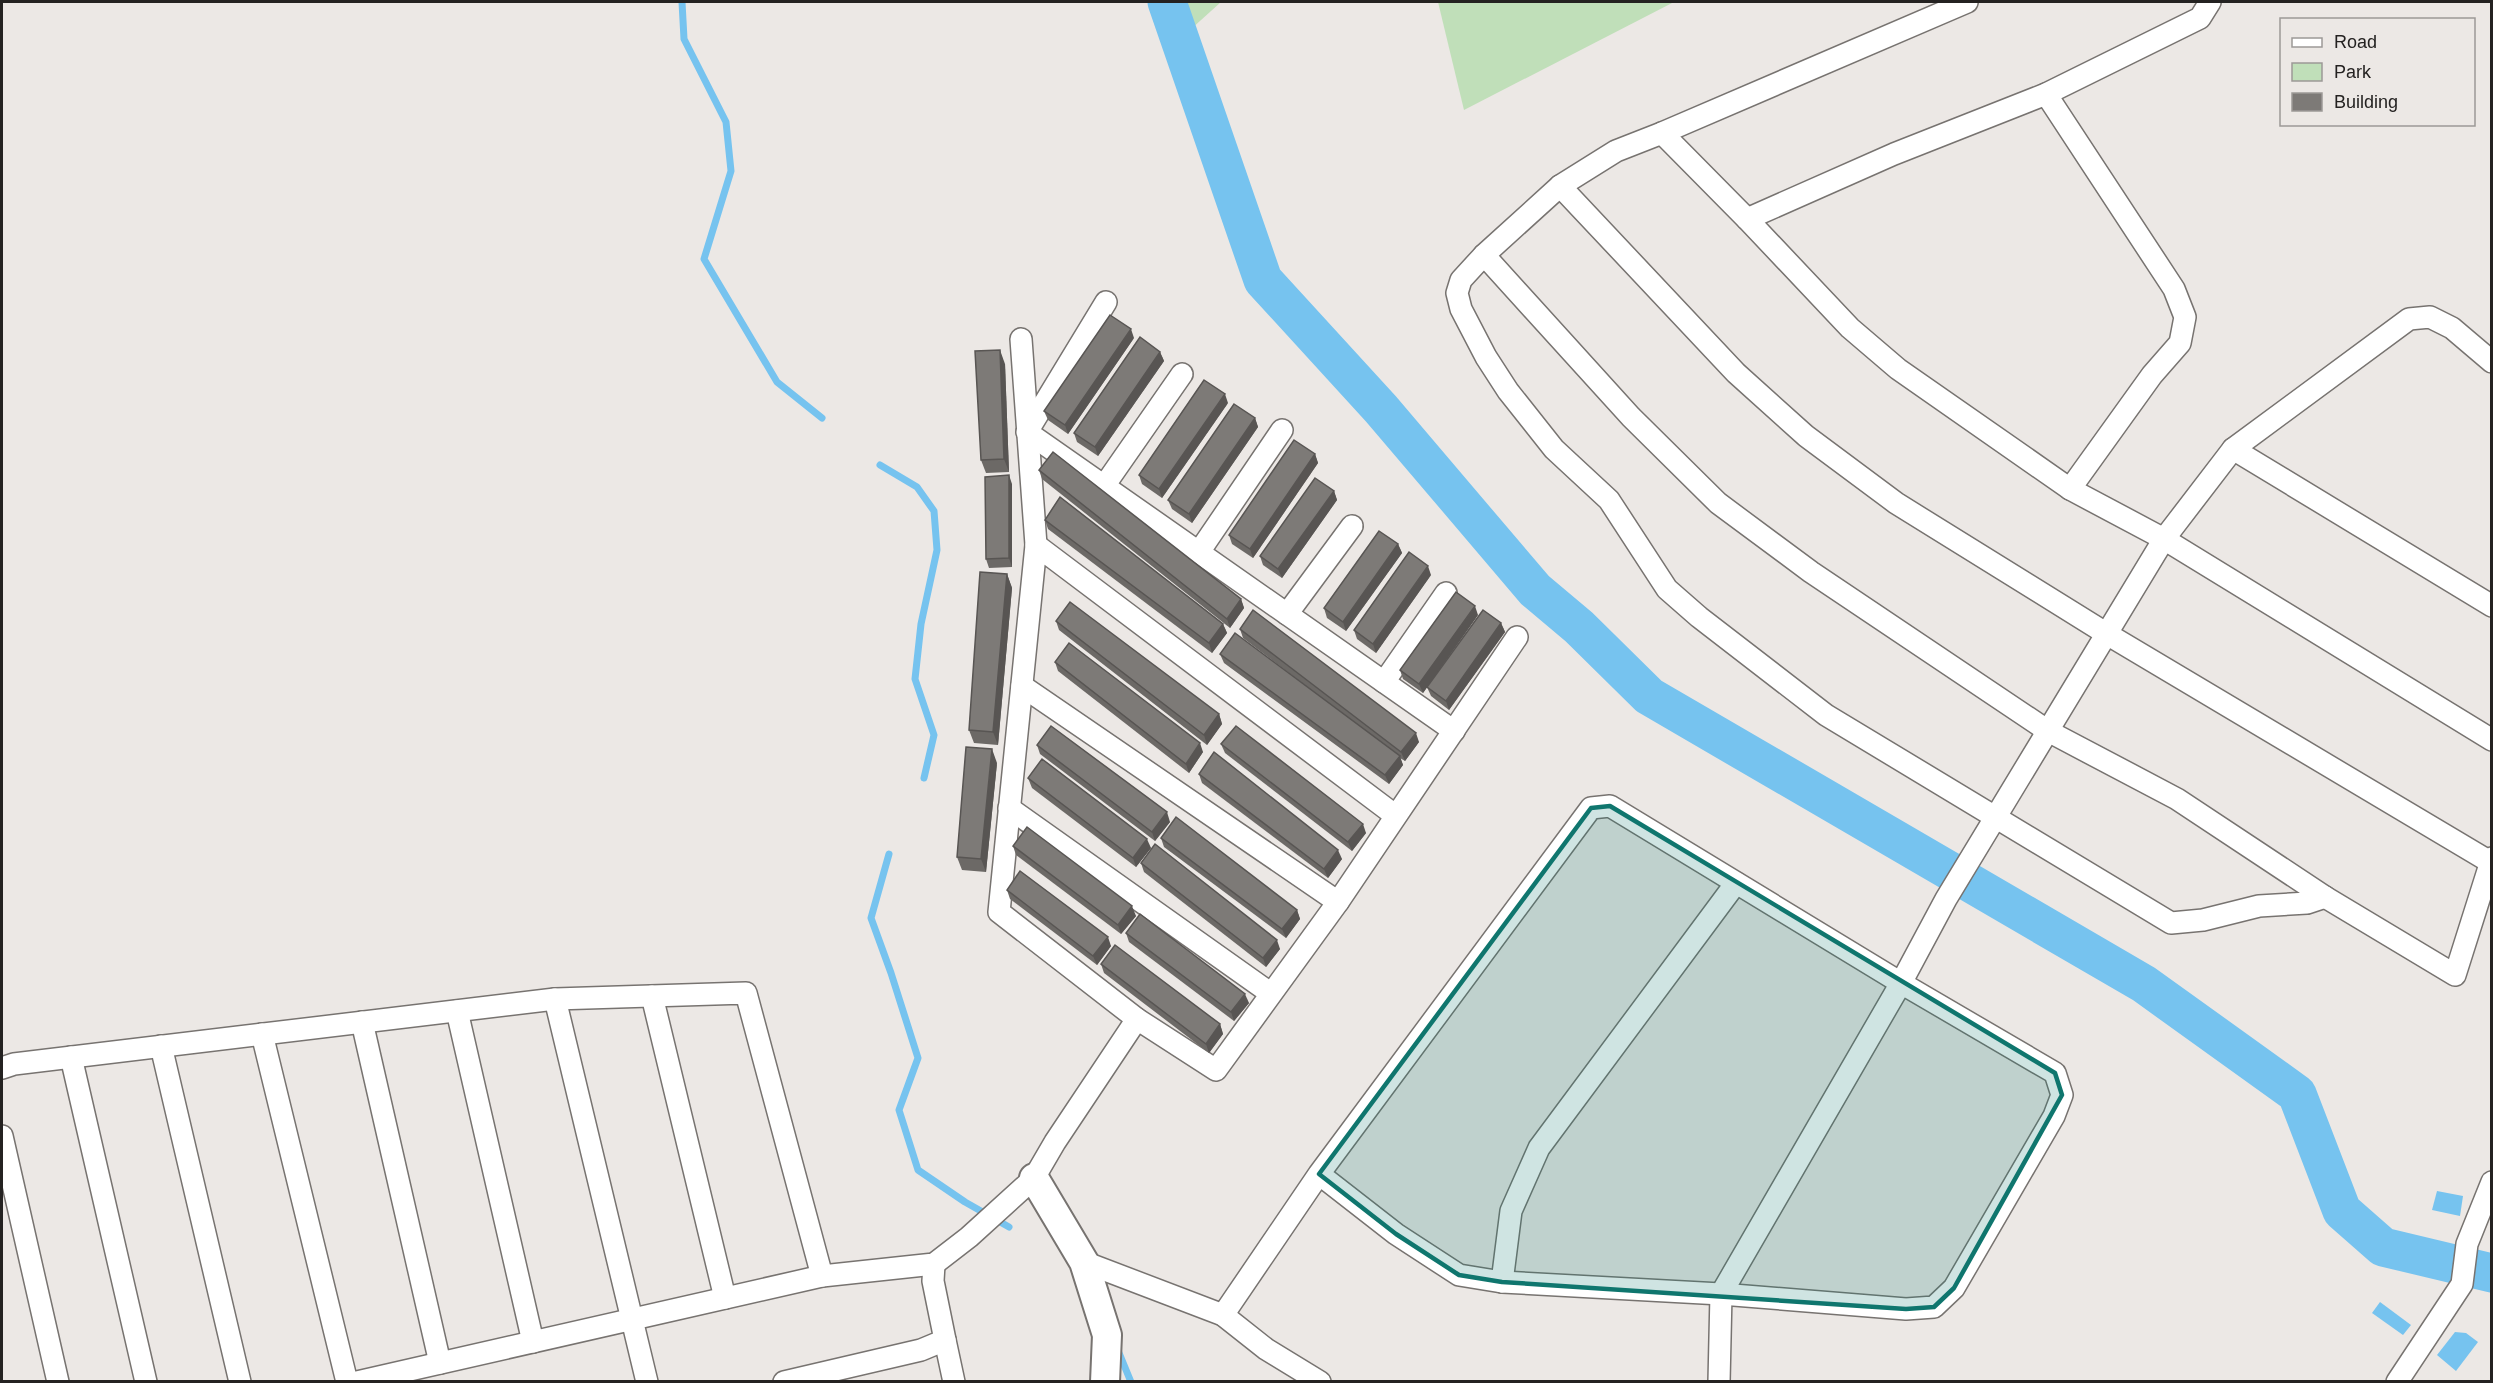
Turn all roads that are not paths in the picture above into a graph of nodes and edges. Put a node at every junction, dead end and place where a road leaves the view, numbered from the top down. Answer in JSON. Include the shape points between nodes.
{"nodes":[{"id":1,"x":1967,"y":2,"type":"edge"},
{"id":2,"x":2210,"y":2,"type":"edge"},
{"id":3,"x":2046,"y":94,"type":"junction"},
{"id":4,"x":1662,"y":133,"type":"junction"},
{"id":5,"x":1560,"y":186,"type":"junction"},
{"id":6,"x":1747,"y":219,"type":"junction"},
{"id":7,"x":1484,"y":255,"type":"junction"},
{"id":8,"x":1106,"y":302,"type":"dead end"},
{"id":9,"x":1021,"y":339,"type":"dead end"},
{"id":10,"x":2492,"y":362,"type":"edge"},
{"id":11,"x":1182,"y":374,"type":"dead end"},
{"id":12,"x":1282,"y":430,"type":"dead end"},
{"id":13,"x":1027,"y":432,"type":"junction"},
{"id":14,"x":2233,"y":449,"type":"junction"},
{"id":15,"x":1104,"y":486,"type":"junction"},
{"id":16,"x":2070,"y":489,"type":"junction"},
{"id":17,"x":1352,"y":526,"type":"dead end"},
{"id":18,"x":2164,"y":539,"type":"junction"},
{"id":19,"x":1036,"y":545,"type":"junction"},
{"id":20,"x":1198,"y":552,"type":"junction"},
{"id":21,"x":1446,"y":593,"type":"dead end"},
{"id":22,"x":2492,"y":606,"type":"edge"},
{"id":23,"x":1287,"y":614,"type":"junction"},
{"id":24,"x":2107,"y":634,"type":"junction"},
{"id":25,"x":1518,"y":637,"type":"dead end"},
{"id":26,"x":1384,"y":682,"type":"junction"},
{"id":27,"x":1022,"y":686,"type":"junction"},
{"id":28,"x":1454,"y":731,"type":"junction"},
{"id":29,"x":2048,"y":731,"type":"junction"},
{"id":30,"x":2492,"y":740,"type":"edge"},
{"id":31,"x":1010,"y":808,"type":"junction"},
{"id":32,"x":1396,"y":816,"type":"junction"},
{"id":33,"x":1995,"y":818,"type":"junction"},
{"id":34,"x":2491,"y":860,"type":"edge"},
{"id":35,"x":1736,"y":883,"type":"junction"},
{"id":36,"x":2325,"y":897,"type":"junction"},
{"id":37,"x":1338,"y":902,"type":"junction"},
{"id":38,"x":1901,"y":983,"type":"junction"},
{"id":39,"x":1270,"y":993,"type":"junction"},
{"id":40,"x":652,"y":996,"type":"junction"},
{"id":41,"x":555,"y":999,"type":"junction"},
{"id":42,"x":458,"y":1011,"type":"junction"},
{"id":43,"x":1137,"y":1019,"type":"junction"},
{"id":44,"x":362,"y":1022,"type":"junction"},
{"id":45,"x":261,"y":1034,"type":"junction"},
{"id":46,"x":161,"y":1046,"type":"junction"},
{"id":47,"x":71,"y":1057,"type":"junction"},
{"id":48,"x":2,"y":1068,"type":"edge"},
{"id":49,"x":2,"y":1136,"type":"edge"},
{"id":50,"x":1319,"y":1174,"type":"junction"},
{"id":51,"x":1034,"y":1178,"type":"junction"},
{"id":52,"x":2490,"y":1190,"type":"edge"},
{"id":53,"x":1084,"y":1262,"type":"junction"},
{"id":54,"x":934,"y":1264,"type":"junction"},
{"id":55,"x":822,"y":1276,"type":"junction"},
{"id":56,"x":1502,"y":1282,"type":"junction"},
{"id":57,"x":1721,"y":1294,"type":"junction"},
{"id":58,"x":725,"y":1298,"type":"junction"},
{"id":59,"x":1223,"y":1315,"type":"junction"},
{"id":60,"x":632,"y":1320,"type":"junction"},
{"id":61,"x":945,"y":1340,"type":"junction"},
{"id":62,"x":533,"y":1342,"type":"junction"},
{"id":63,"x":440,"y":1363,"type":"junction"},
{"id":64,"x":58,"y":1382,"type":"edge"},
{"id":65,"x":146,"y":1382,"type":"edge"},
{"id":66,"x":240,"y":1382,"type":"edge"},
{"id":67,"x":347,"y":1382,"type":"edge"},
{"id":68,"x":357,"y":1382,"type":"edge"},
{"id":69,"x":647,"y":1382,"type":"edge"},
{"id":70,"x":784,"y":1382,"type":"edge"},
{"id":71,"x":954,"y":1382,"type":"edge"},
{"id":72,"x":1105,"y":1382,"type":"edge"},
{"id":73,"x":1320,"y":1382,"type":"edge"},
{"id":74,"x":1719,"y":1382,"type":"edge"},
{"id":75,"x":2397,"y":1382,"type":"edge"}],
"edges":[{"from":1,"to":4,"type":"street"},
{"from":2,"to":3,"type":"street","via":[[2200,18]]},
{"from":3,"to":6,"type":"street","via":[[1894,154]]},
{"from":3,"to":16,"type":"street","via":[[2174,289],[2185,317],[2180,343],[2152,375]]},
{"from":4,"to":5,"type":"street","via":[[1616,150]]},
{"from":4,"to":6,"type":"street"},
{"from":5,"to":7,"type":"street"},
{"from":5,"to":24,"type":"street","via":[[1736,373],[1806,436],[1896,503]]},
{"from":6,"to":16,"type":"street","via":[[1850,328],[1898,369]]},
{"from":7,"to":29,"type":"street","via":[[1631,417],[1718,503],[1811,572]]},
{"from":7,"to":33,"type":"street","via":[[1461,280],[1457,293],[1472,333],[1508,391],[1554,449],[1609,500],[1667,589],[1826,715]]},
{"from":8,"to":13,"type":"street"},
{"from":9,"to":13,"type":"street"},
{"from":10,"to":14,"type":"street","via":[[2452,328],[2430,317],[2409,319]]},
{"from":11,"to":15,"type":"street"},
{"from":12,"to":20,"type":"street"},
{"from":13,"to":15,"type":"street"},
{"from":13,"to":19,"type":"street"},
{"from":14,"to":18,"type":"street"},
{"from":14,"to":22,"type":"street"},
{"from":15,"to":20,"type":"street"},
{"from":16,"to":18,"type":"street"},
{"from":17,"to":23,"type":"street"},
{"from":18,"to":24,"type":"street"},
{"from":18,"to":30,"type":"street"},
{"from":19,"to":27,"type":"street"},
{"from":19,"to":32,"type":"street"},
{"from":20,"to":23,"type":"street"},
{"from":21,"to":26,"type":"street"},
{"from":23,"to":26,"type":"street"},
{"from":24,"to":29,"type":"street"},
{"from":24,"to":34,"type":"street"},
{"from":25,"to":28,"type":"street"},
{"from":26,"to":28,"type":"street"},
{"from":27,"to":31,"type":"street"},
{"from":27,"to":37,"type":"street"},
{"from":28,"to":32,"type":"street"},
{"from":29,"to":33,"type":"street"},
{"from":29,"to":36,"type":"street","via":[[2177,799]]},
{"from":31,"to":39,"type":"street"},
{"from":31,"to":43,"type":"street","via":[[999,912]]},
{"from":32,"to":37,"type":"street"},
{"from":33,"to":36,"type":"street","via":[[2171,923]]},
{"from":33,"to":38,"type":"street"},
{"from":34,"to":36,"type":"street","via":[[2455,975]]},
{"from":35,"to":38,"type":"street"},
{"from":35,"to":50,"type":"street","via":[[1610,806],[1591,808]]},
{"from":35,"to":56,"type":"street","via":[[1539,1148],[1511,1211]]},
{"from":37,"to":39,"type":"street"},
{"from":38,"to":57,"type":"street"},
{"from":38,"to":57,"type":"street","via":[[2055,1073],[2062,1095],[2048,1126],[1954,1288],[1934,1307],[1906,1309]]},
{"from":39,"to":43,"type":"street","via":[[1216,1070]]},
{"from":40,"to":41,"type":"street"},
{"from":40,"to":55,"type":"street","via":[[746,993]]},
{"from":40,"to":58,"type":"street"},
{"from":41,"to":42,"type":"street"},
{"from":41,"to":60,"type":"street"},
{"from":42,"to":44,"type":"street"},
{"from":42,"to":62,"type":"street"},
{"from":43,"to":51,"type":"street"},
{"from":44,"to":45,"type":"street"},
{"from":44,"to":63,"type":"street"},
{"from":45,"to":46,"type":"street"},
{"from":45,"to":67,"type":"street"},
{"from":46,"to":47,"type":"street"},
{"from":46,"to":66,"type":"street"},
{"from":47,"to":48,"type":"street"},
{"from":47,"to":65,"type":"street"},
{"from":49,"to":64,"type":"street"},
{"from":50,"to":56,"type":"street","via":[[1395,1234],[1459,1275]]},
{"from":50,"to":59,"type":"street"},
{"from":51,"to":53,"type":"main road"},
{"from":51,"to":54,"type":"street"},
{"from":52,"to":75,"type":"street","via":[[2468,1244],[2463,1284]]},
{"from":53,"to":59,"type":"street"},
{"from":53,"to":72,"type":"main road","via":[[1107,1335]]},
{"from":54,"to":55,"type":"street"},
{"from":54,"to":61,"type":"street","via":[[933,1281]]},
{"from":55,"to":58,"type":"street"},
{"from":56,"to":57,"type":"street"},
{"from":57,"to":74,"type":"street"},
{"from":58,"to":60,"type":"street"},
{"from":59,"to":73,"type":"street","via":[[1266,1349]]},
{"from":60,"to":62,"type":"street"},
{"from":60,"to":69,"type":"street"},
{"from":61,"to":70,"type":"street","via":[[921,1350]]},
{"from":61,"to":71,"type":"street"},
{"from":62,"to":63,"type":"street"},
{"from":63,"to":68,"type":"street"}]}
